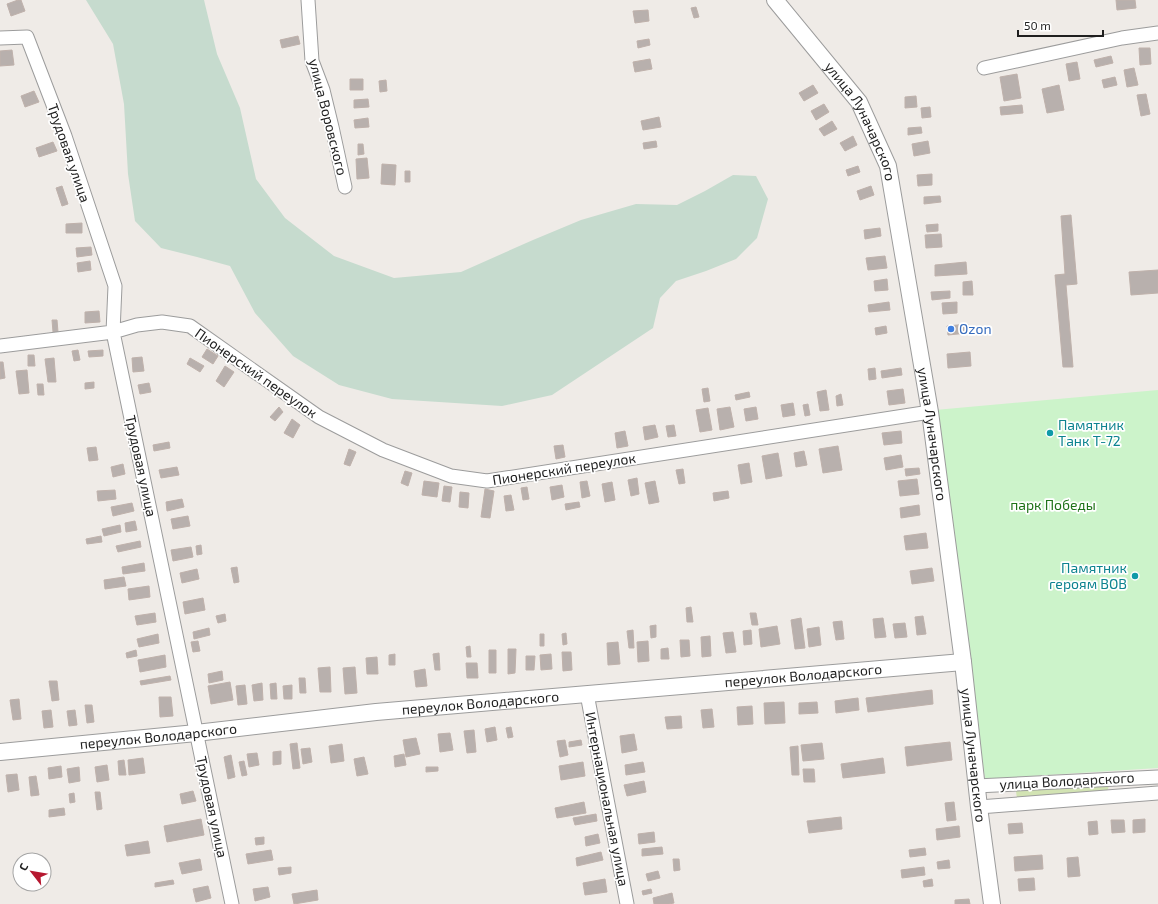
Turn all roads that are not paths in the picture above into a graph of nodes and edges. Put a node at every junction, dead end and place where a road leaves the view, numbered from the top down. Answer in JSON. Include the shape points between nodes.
{"nodes":[{"id":1,"x":308,"y":0,"type":"edge"},
{"id":2,"x":775,"y":0,"type":"edge"},
{"id":3,"x":1158,"y":34,"type":"edge"},
{"id":4,"x":0,"y":38,"type":"edge"},
{"id":5,"x":984,"y":68,"type":"dead end"},
{"id":6,"x":345,"y":187,"type":"dead end"},
{"id":7,"x":113,"y":332,"type":"junction"},
{"id":8,"x":0,"y":346,"type":"edge"},
{"id":9,"x":930,"y":412,"type":"junction"},
{"id":10,"x":963,"y":662,"type":"junction"},
{"id":11,"x":587,"y":694,"type":"junction"},
{"id":12,"x":196,"y":733,"type":"junction"},
{"id":13,"x":0,"y":752,"type":"edge"},
{"id":14,"x":1158,"y":777,"type":"edge"},
{"id":15,"x":976,"y":786,"type":"junction"},
{"id":16,"x":1158,"y":793,"type":"edge"},
{"id":17,"x":979,"y":807,"type":"junction"},
{"id":18,"x":232,"y":904,"type":"edge"},
{"id":19,"x":627,"y":904,"type":"edge"},
{"id":20,"x":992,"y":904,"type":"edge"}],
"edges":[{"from":1,"to":6,"type":"street","name":"улица Воровского","via":[[312,61],[323,90]]},
{"from":2,"to":9,"type":"street","name":"улица Луначарского","via":[[859,102],[888,166]]},
{"from":3,"to":5,"type":"street","via":[[1122,38]]},
{"from":4,"to":7,"type":"street","name":"Трудовая улица","via":[[27,37],[65,136],[115,286]]},
{"from":7,"to":8,"type":"street","name":"Пионерский переулок"},
{"from":7,"to":9,"type":"street","name":"Пионерский переулок","via":[[137,325],[162,322],[190,326],[319,417],[383,450],[451,476],[487,482]]},
{"from":7,"to":12,"type":"street","name":"Трудовая улица"},
{"from":9,"to":10,"type":"street","name":"улица Луначарского"},
{"from":10,"to":11,"type":"street","name":"переулок Володарского"},
{"from":10,"to":15,"type":"street","name":"улица Луначарского"},
{"from":11,"to":12,"type":"street","name":"переулок Володарского","via":[[376,712]]},
{"from":11,"to":19,"type":"street","name":"Интернациональная улица"},
{"from":12,"to":13,"type":"street","name":"переулок Володарского"},
{"from":12,"to":18,"type":"street","name":"Трудовая улица"},
{"from":14,"to":15,"type":"street","name":"улица Володарского"},
{"from":15,"to":17,"type":"street","name":"улица Луначарского"},
{"from":16,"to":17,"type":"street","name":"улица Володарского"},
{"from":17,"to":20,"type":"street","name":"улица Луначарского"}]}
